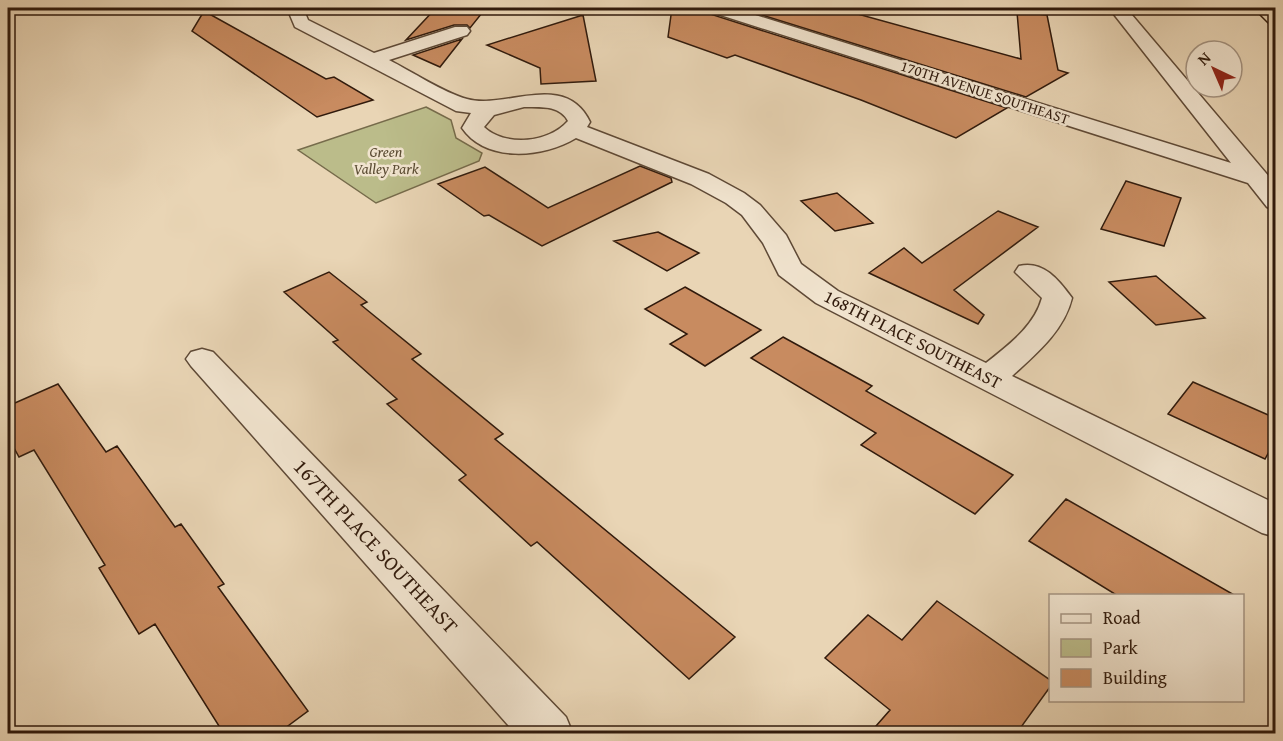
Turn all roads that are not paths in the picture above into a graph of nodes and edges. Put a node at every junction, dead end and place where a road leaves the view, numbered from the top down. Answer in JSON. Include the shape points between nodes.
{"nodes":[{"id":1,"x":296,"y":8,"type":"edge"},
{"id":2,"x":717,"y":8,"type":"edge"},
{"id":3,"x":1117,"y":8,"type":"edge"},
{"id":4,"x":1262,"y":8,"type":"edge"},
{"id":5,"x":1275,"y":20,"type":"edge"},
{"id":6,"x":461,"y":31,"type":"dead end"},
{"id":7,"x":370,"y":60,"type":"junction"},
{"id":8,"x":492,"y":107,"type":"junction"},
{"id":9,"x":575,"y":130,"type":"junction"},
{"id":10,"x":1252,"y":177,"type":"junction"},
{"id":11,"x":1275,"y":202,"type":"edge"},
{"id":12,"x":1029,"y":272,"type":"dead end"},
{"id":13,"x":202,"y":359,"type":"dead end"},
{"id":14,"x":989,"y":378,"type":"junction"},
{"id":15,"x":1275,"y":522,"type":"edge"},
{"id":16,"x":549,"y":734,"type":"edge"}],
"edges":[{"from":1,"to":7,"type":"street","via":[[301,23]]},
{"from":2,"to":10,"type":"street","name":"170TH AVENUE SOUTHEAST"},
{"from":3,"to":10,"type":"street"},
{"from":4,"to":5,"type":"highway"},
{"from":6,"to":7,"type":"street"},
{"from":7,"to":8,"type":"street","via":[[464,106]]},
{"from":8,"to":9,"type":"street","via":[[524,101],[556,104],[577,115]]},
{"from":8,"to":9,"type":"street","via":[[474,120],[477,135],[487,141],[518,146],[553,142]]},
{"from":9,"to":14,"type":"street","name":"168TH PLACE SOUTHEAST","via":[[700,179],[735,198],[751,210],[776,241],[789,269],[827,297]]},
{"from":10,"to":11,"type":"street"},
{"from":12,"to":14,"type":"street","via":[[1057,298],[1056,309],[1048,322]]},
{"from":13,"to":16,"type":"street","name":"167TH PLACE SOUTHEAST"},
{"from":14,"to":15,"type":"street","name":"168TH PLACE SOUTHEAST"}]}
